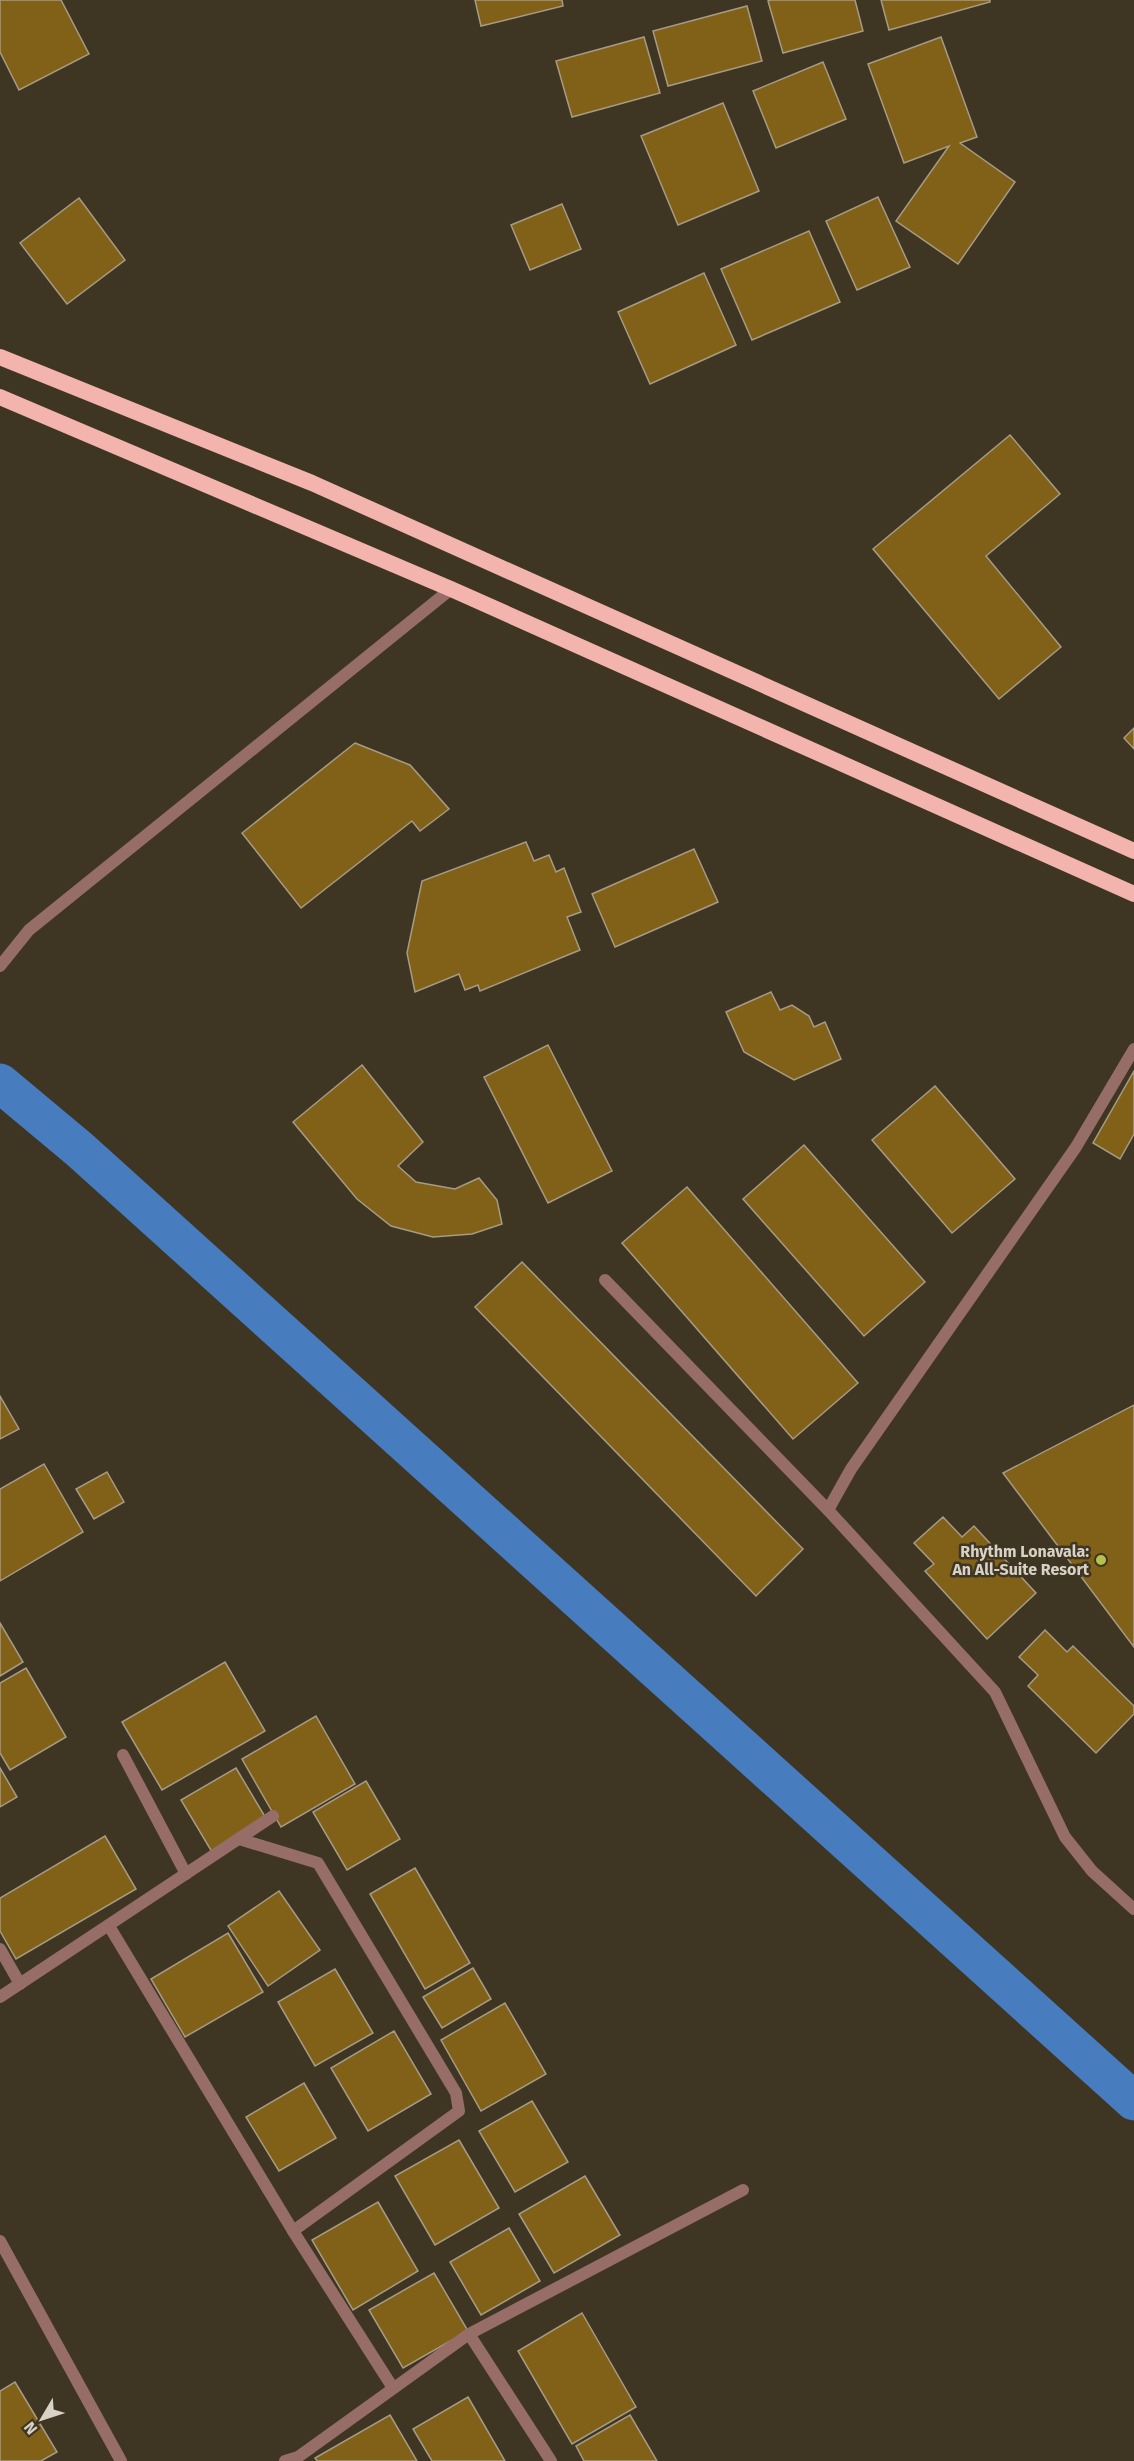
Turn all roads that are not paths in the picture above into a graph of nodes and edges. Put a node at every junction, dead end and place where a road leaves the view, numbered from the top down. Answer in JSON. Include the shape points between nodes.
{"nodes":[{"id":1,"x":0,"y":357,"type":"edge"},
{"id":2,"x":0,"y":397,"type":"edge"},
{"id":3,"x":451,"y":589,"type":"junction"},
{"id":4,"x":1134,"y":851,"type":"edge"},
{"id":5,"x":1134,"y":894,"type":"edge"},
{"id":6,"x":0,"y":966,"type":"edge"},
{"id":7,"x":1134,"y":1049,"type":"edge"},
{"id":8,"x":605,"y":1280,"type":"dead end"},
{"id":9,"x":828,"y":1510,"type":"junction"},
{"id":10,"x":123,"y":1755,"type":"dead end"},
{"id":11,"x":273,"y":1816,"type":"dead end"},
{"id":12,"x":239,"y":1839,"type":"junction"},
{"id":13,"x":186,"y":1874,"type":"junction"},
{"id":14,"x":1134,"y":1909,"type":"edge"},
{"id":15,"x":109,"y":1926,"type":"junction"},
{"id":16,"x":0,"y":1949,"type":"edge"},
{"id":17,"x":20,"y":1984,"type":"junction"},
{"id":18,"x":0,"y":1997,"type":"edge"},
{"id":19,"x":743,"y":2190,"type":"dead end"},
{"id":20,"x":292,"y":2231,"type":"junction"},
{"id":21,"x":0,"y":2241,"type":"edge"},
{"id":22,"x":469,"y":2334,"type":"junction"},
{"id":23,"x":393,"y":2388,"type":"junction"},
{"id":24,"x":299,"y":2459,"type":"edge"},
{"id":25,"x":122,"y":2461,"type":"edge"},
{"id":26,"x":285,"y":2461,"type":"edge"},
{"id":27,"x":550,"y":2461,"type":"edge"}],
"edges":[{"from":1,"to":4,"type":"highway","via":[[312,483]]},
{"from":2,"to":3,"type":"highway"},
{"from":3,"to":5,"type":"highway"},
{"from":3,"to":6,"type":"street","via":[[29,930]]},
{"from":7,"to":9,"type":"street","via":[[1076,1147],[851,1469]]},
{"from":8,"to":9,"type":"street"},
{"from":9,"to":14,"type":"street","via":[[995,1692],[1065,1837],[1092,1871]]},
{"from":10,"to":13,"type":"street"},
{"from":11,"to":12,"type":"street"},
{"from":12,"to":13,"type":"street"},
{"from":12,"to":20,"type":"street","via":[[318,1863],[456,2093],[459,2111]]},
{"from":13,"to":15,"type":"street"},
{"from":15,"to":17,"type":"street"},
{"from":15,"to":20,"type":"street"},
{"from":16,"to":17,"type":"street"},
{"from":17,"to":18,"type":"street"},
{"from":19,"to":22,"type":"street"},
{"from":20,"to":23,"type":"street"},
{"from":21,"to":25,"type":"street"},
{"from":22,"to":23,"type":"street"},
{"from":22,"to":27,"type":"street"},
{"from":23,"to":24,"type":"street"},
{"from":24,"to":26,"type":"street"}]}
